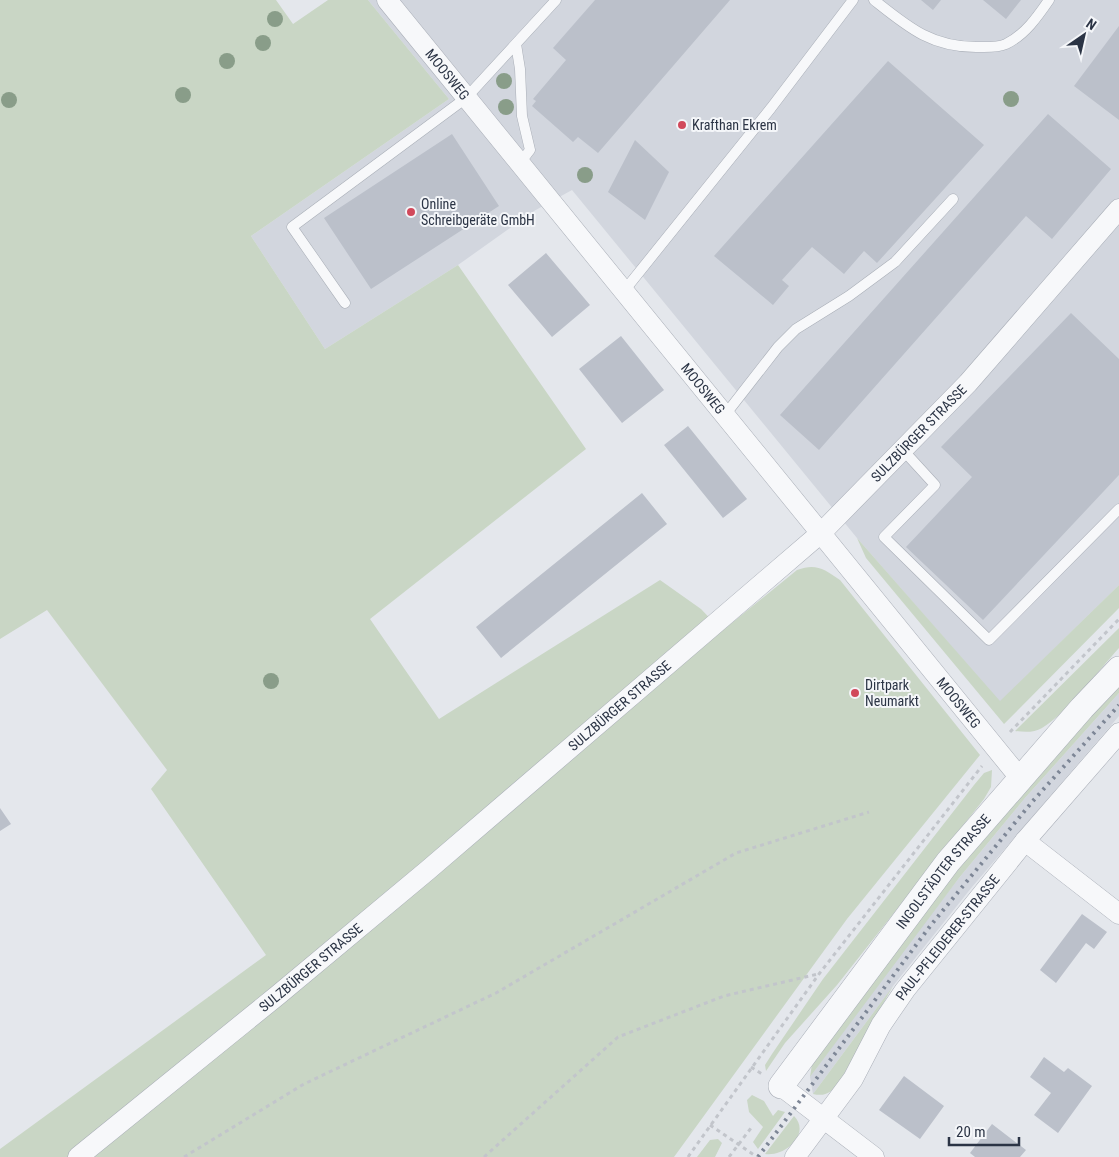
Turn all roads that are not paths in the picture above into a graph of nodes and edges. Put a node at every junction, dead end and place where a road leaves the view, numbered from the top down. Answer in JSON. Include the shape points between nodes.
{"nodes":[{"id":1,"x":387,"y":0,"type":"edge"},
{"id":2,"x":556,"y":0,"type":"edge"},
{"id":3,"x":853,"y":0,"type":"edge"},
{"id":4,"x":874,"y":0,"type":"edge"},
{"id":5,"x":1049,"y":0,"type":"edge"},
{"id":6,"x":516,"y":44,"type":"junction"},
{"id":7,"x":466,"y":98,"type":"junction"},
{"id":8,"x":520,"y":163,"type":"junction"},
{"id":9,"x":953,"y":198,"type":"dead end"},
{"id":10,"x":1119,"y":210,"type":"edge"},
{"id":11,"x":624,"y":291,"type":"junction"},
{"id":12,"x":345,"y":303,"type":"dead end"},
{"id":13,"x":725,"y":415,"type":"junction"},
{"id":14,"x":903,"y":450,"type":"junction"},
{"id":15,"x":1119,"y":509,"type":"edge"},
{"id":16,"x":822,"y":532,"type":"junction"},
{"id":17,"x":1119,"y":670,"type":"edge"},
{"id":18,"x":1119,"y":733,"type":"edge"},
{"id":19,"x":1020,"y":778,"type":"junction"},
{"id":20,"x":1025,"y":841,"type":"junction"},
{"id":21,"x":1119,"y":914,"type":"edge"},
{"id":22,"x":781,"y":1086,"type":"joint"},
{"id":23,"x":825,"y":1120,"type":"junction"},
{"id":24,"x":78,"y":1157,"type":"edge"},
{"id":25,"x":795,"y":1157,"type":"edge"},
{"id":26,"x":874,"y":1157,"type":"edge"}],
"edges":[{"from":1,"to":7,"type":"street","name":"MOOSWEG"},
{"from":2,"to":6,"type":"lane"},
{"from":3,"to":11,"type":"lane"},
{"from":4,"to":5,"type":"lane","via":[[918,34],[944,44],[992,47],[1007,44],[1024,31]]},
{"from":6,"to":7,"type":"lane"},
{"from":6,"to":8,"type":"lane","via":[[522,116],[530,150]]},
{"from":7,"to":8,"type":"street","name":"MOOSWEG"},
{"from":7,"to":12,"type":"lane","via":[[292,227]]},
{"from":8,"to":11,"type":"street","name":"MOOSWEG"},
{"from":9,"to":13,"type":"lane","via":[[895,262],[796,330],[778,347]]},
{"from":10,"to":14,"type":"street","name":"SULZBÜRGER STRASSE","via":[[968,384]]},
{"from":11,"to":13,"type":"street","name":"MOOSWEG"},
{"from":13,"to":16,"type":"street","name":"MOOSWEG"},
{"from":14,"to":15,"type":"lane","via":[[935,485],[884,537],[989,640]]},
{"from":14,"to":16,"type":"street","name":"SULZBÜRGER STRASSE"},
{"from":16,"to":19,"type":"street","name":"MOOSWEG"},
{"from":16,"to":24,"type":"street","name":"SULZBÜRGER STRASSE","via":[[428,870]]},
{"from":17,"to":19,"type":"street","name":"INGOLSTÄDTER STRASSE"},
{"from":18,"to":20,"type":"street","name":"PAUL-PFLEIDERER-STRASSE"},
{"from":19,"to":22,"type":"street","name":"INGOLSTÄDTER STRASSE","via":[[913,907]]},
{"from":20,"to":21,"type":"street"},
{"from":20,"to":23,"type":"street","name":"PAUL-PFLEIDERER-STRASSE","via":[[905,990],[881,1025],[857,1073]]},
{"from":22,"to":23,"type":"street"},
{"from":23,"to":25,"type":"street","name":"PAUL-PFLEIDERER-STRASSE"},
{"from":23,"to":26,"type":"street"}]}
